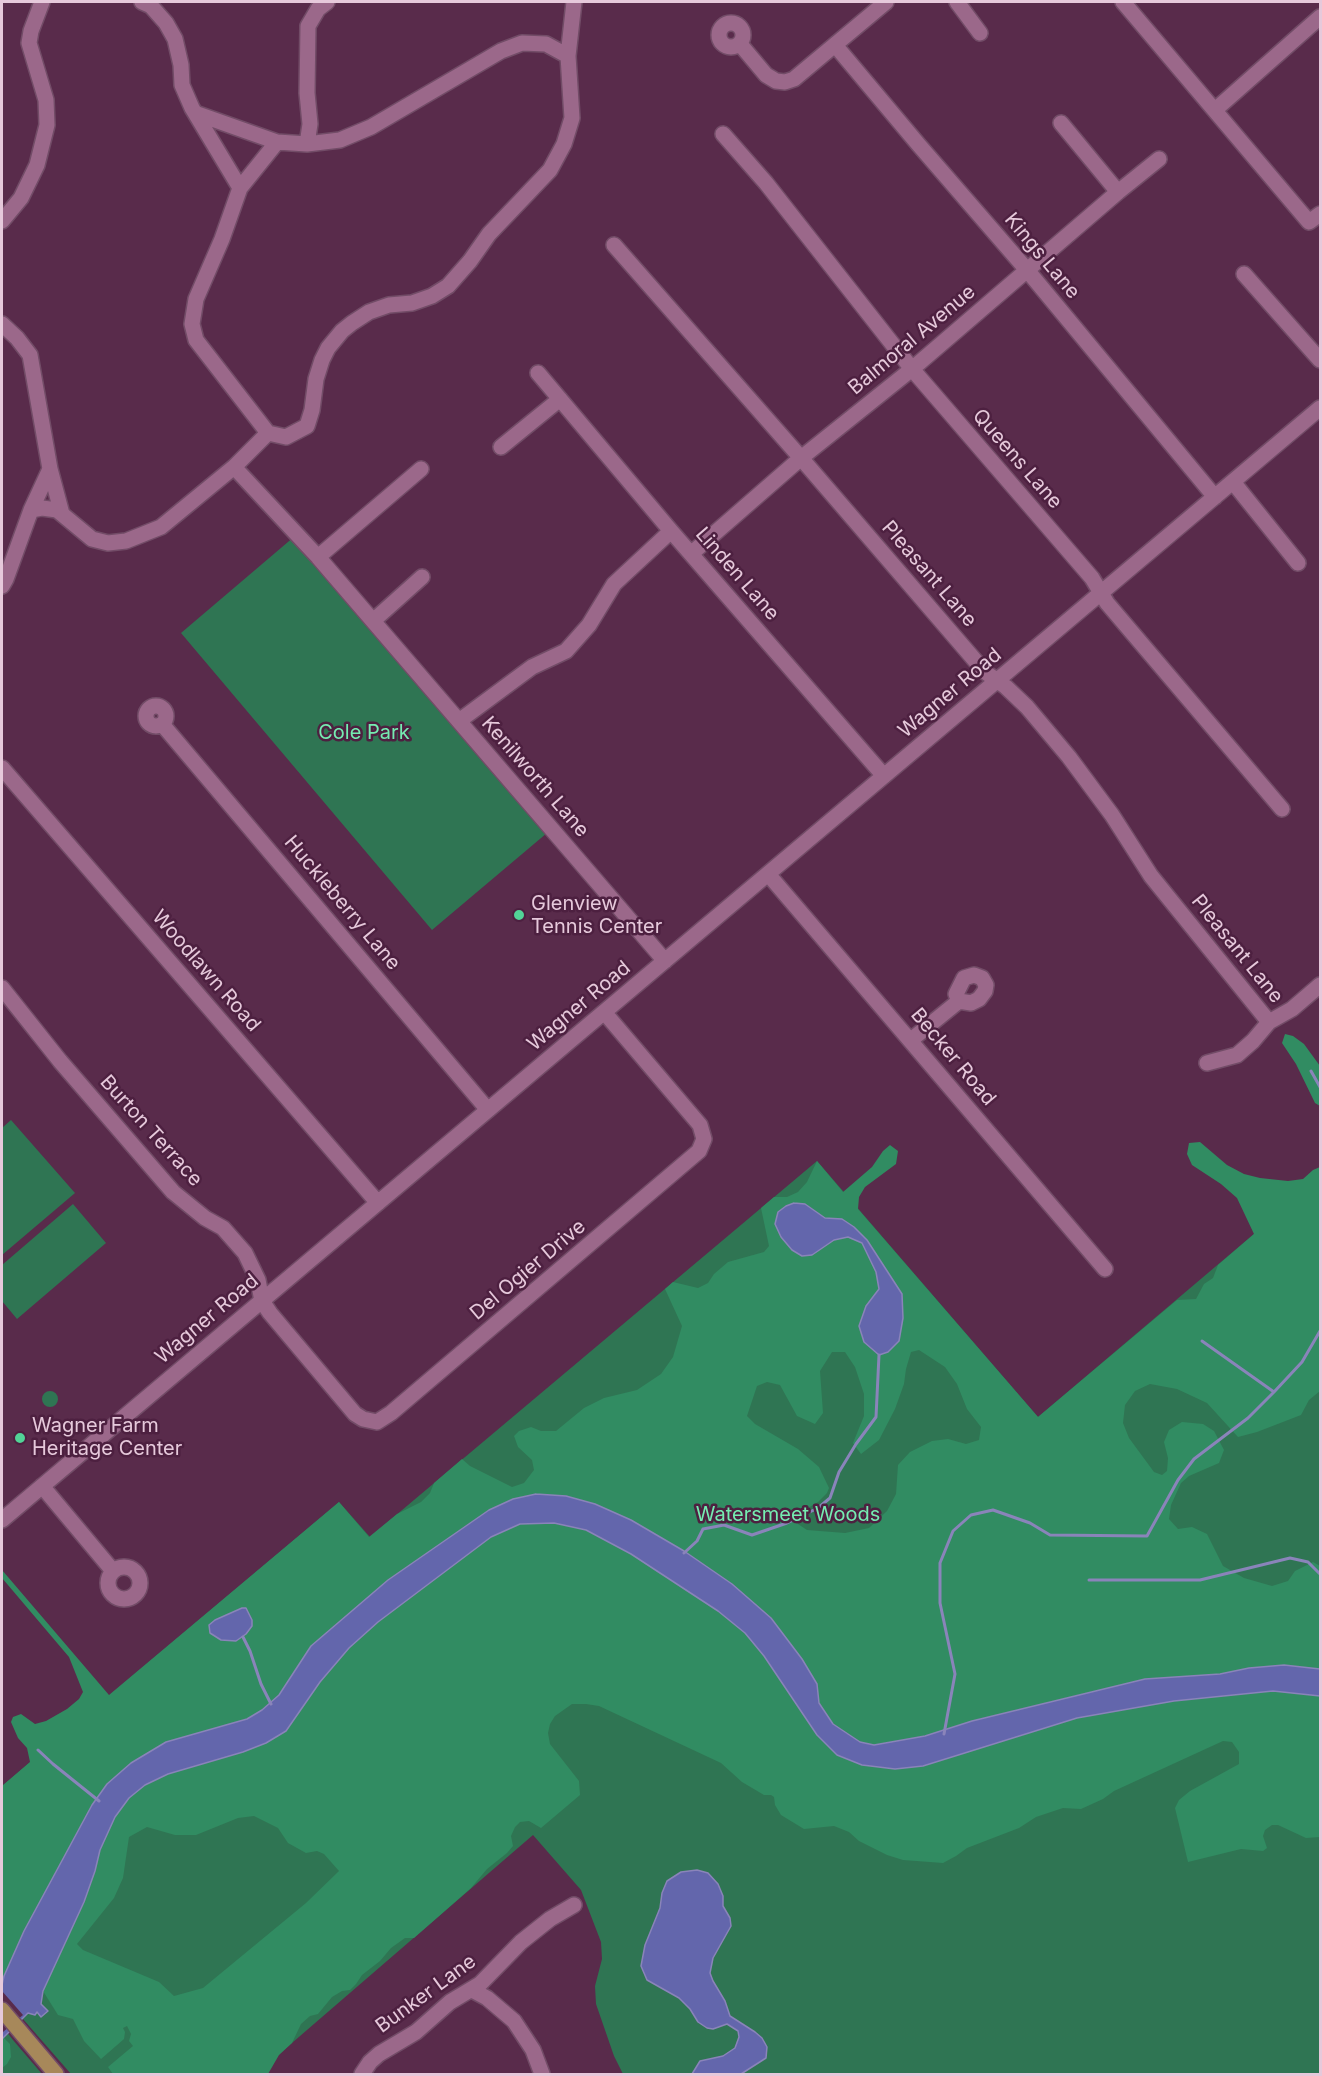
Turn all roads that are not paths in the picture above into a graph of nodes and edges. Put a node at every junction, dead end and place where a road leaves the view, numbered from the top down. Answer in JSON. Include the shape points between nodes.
{"nodes":[{"id":1,"x":42,"y":2,"type":"edge"},
{"id":2,"x":142,"y":2,"type":"edge"},
{"id":3,"x":574,"y":2,"type":"edge"},
{"id":4,"x":886,"y":2,"type":"edge"},
{"id":5,"x":957,"y":2,"type":"edge"},
{"id":6,"x":1123,"y":2,"type":"edge"},
{"id":7,"x":319,"y":4,"type":"edge"},
{"id":8,"x":1320,"y":17,"type":"edge"},
{"id":9,"x":980,"y":33,"type":"dead end"},
{"id":10,"x":740,"y":44,"type":"dead end"},
{"id":11,"x":835,"y":45,"type":"junction"},
{"id":12,"x":567,"y":56,"type":"junction"},
{"id":13,"x":1215,"y":110,"type":"junction"},
{"id":14,"x":195,"y":113,"type":"junction"},
{"id":15,"x":1061,"y":123,"type":"dead end"},
{"id":16,"x":723,"y":134,"type":"dead end"},
{"id":17,"x":277,"y":142,"type":"junction"},
{"id":18,"x":307,"y":144,"type":"junction"},
{"id":19,"x":1159,"y":159,"type":"dead end"},
{"id":20,"x":240,"y":188,"type":"junction"},
{"id":21,"x":1118,"y":192,"type":"junction"},
{"id":22,"x":1320,"y":213,"type":"edge"},
{"id":23,"x":2,"y":221,"type":"edge"},
{"id":24,"x":614,"y":245,"type":"dead end"},
{"id":25,"x":1027,"y":270,"type":"junction"},
{"id":26,"x":1244,"y":274,"type":"dead end"},
{"id":27,"x":2,"y":324,"type":"edge"},
{"id":28,"x":1320,"y":360,"type":"edge"},
{"id":29,"x":912,"y":369,"type":"junction"},
{"id":30,"x":538,"y":373,"type":"dead end"},
{"id":31,"x":560,"y":399,"type":"junction"},
{"id":32,"x":1320,"y":408,"type":"edge"},
{"id":33,"x":268,"y":433,"type":"junction"},
{"id":34,"x":501,"y":447,"type":"dead end"},
{"id":35,"x":801,"y":458,"type":"junction"},
{"id":36,"x":234,"y":467,"type":"junction"},
{"id":37,"x":50,"y":469,"type":"junction"},
{"id":38,"x":421,"y":469,"type":"dead end"},
{"id":39,"x":1233,"y":482,"type":"junction"},
{"id":40,"x":1215,"y":497,"type":"junction"},
{"id":41,"x":32,"y":510,"type":"junction"},
{"id":42,"x":62,"y":514,"type":"junction"},
{"id":43,"x":671,"y":531,"type":"junction"},
{"id":44,"x":692,"y":553,"type":"junction"},
{"id":45,"x":318,"y":557,"type":"junction"},
{"id":46,"x":1298,"y":563,"type":"dead end"},
{"id":47,"x":422,"y":578,"type":"dead end"},
{"id":48,"x":2,"y":586,"type":"edge"},
{"id":49,"x":1101,"y":593,"type":"junction"},
{"id":50,"x":373,"y":621,"type":"junction"},
{"id":51,"x":996,"y":681,"type":"junction"},
{"id":52,"x":459,"y":721,"type":"junction"},
{"id":53,"x":162,"y":724,"type":"dead end"},
{"id":54,"x":2,"y":768,"type":"edge"},
{"id":55,"x":884,"y":776,"type":"junction"},
{"id":56,"x":1282,"y":809,"type":"dead end"},
{"id":57,"x":768,"y":874,"type":"junction"},
{"id":58,"x":665,"y":961,"type":"junction"},
{"id":59,"x":1320,"y":985,"type":"edge"},
{"id":60,"x":2,"y":988,"type":"edge"},
{"id":61,"x":959,"y":1001,"type":"dead end"},
{"id":62,"x":604,"y":1012,"type":"junction"},
{"id":63,"x":1269,"y":1022,"type":"junction"},
{"id":64,"x":911,"y":1040,"type":"junction"},
{"id":65,"x":1207,"y":1064,"type":"dead end"},
{"id":66,"x":488,"y":1110,"type":"junction"},
{"id":67,"x":378,"y":1203,"type":"junction"},
{"id":68,"x":1105,"y":1269,"type":"dead end"},
{"id":69,"x":262,"y":1301,"type":"junction"},
{"id":70,"x":42,"y":1486,"type":"junction"},
{"id":71,"x":2,"y":1520,"type":"edge"},
{"id":72,"x":114,"y":1571,"type":"dead end"},
{"id":73,"x":574,"y":1905,"type":"dead end"},
{"id":74,"x":472,"y":1989,"type":"junction"},
{"id":75,"x":2,"y":2010,"type":"edge"},
{"id":76,"x":56,"y":2074,"type":"edge"},
{"id":77,"x":362,"y":2074,"type":"edge"},
{"id":78,"x":542,"y":2074,"type":"edge"}],
"edges":[{"from":1,"to":23,"type":"street","via":[[29,43],[46,100],[47,125],[33,173],[21,198]]},
{"from":2,"to":14,"type":"street","via":[[151,6],[175,39],[182,65],[182,85]]},
{"from":3,"to":12,"type":"street"},
{"from":4,"to":11,"type":"street"},
{"from":5,"to":9,"type":"street"},
{"from":6,"to":13,"type":"street"},
{"from":7,"to":18,"type":"street","via":[[308,26]]},
{"from":8,"to":13,"type":"street"},
{"from":10,"to":11,"type":"street","via":[[766,75],[785,82]]},
{"from":11,"to":25,"type":"street","name":"Kings Lane"},
{"from":12,"to":18,"type":"street","via":[[546,44],[522,43],[501,51],[371,127],[340,140]]},
{"from":12,"to":33,"type":"street","via":[[572,118],[550,170],[489,234],[448,286],[412,303],[369,312],[342,331],[322,360],[306,426],[286,437]]},
{"from":13,"to":22,"type":"street","via":[[1309,222]]},
{"from":14,"to":17,"type":"street"},
{"from":14,"to":20,"type":"street"},
{"from":15,"to":21,"type":"street"},
{"from":16,"to":29,"type":"street","name":"Queens Lane"},
{"from":17,"to":18,"type":"street"},
{"from":17,"to":20,"type":"street"},
{"from":19,"to":21,"type":"street","name":"Balmoral Avenue"},
{"from":20,"to":33,"type":"street","via":[[196,299],[192,324],[196,340]]},
{"from":21,"to":25,"type":"street","name":"Balmoral Avenue"},
{"from":24,"to":35,"type":"street","name":"Pleasant Lane"},
{"from":25,"to":29,"type":"street","name":"Balmoral Avenue"},
{"from":25,"to":40,"type":"street","name":"Kings Lane"},
{"from":26,"to":28,"type":"street"},
{"from":27,"to":37,"type":"street","via":[[30,355]]},
{"from":29,"to":35,"type":"street","name":"Balmoral Avenue"},
{"from":29,"to":49,"type":"street","name":"Queens Lane"},
{"from":30,"to":31,"type":"street","name":"Linden Lane"},
{"from":31,"to":34,"type":"street"},
{"from":31,"to":43,"type":"street","name":"Linden Lane"},
{"from":32,"to":39,"type":"street","name":"Wagner Road"},
{"from":33,"to":36,"type":"street"},
{"from":35,"to":44,"type":"street","name":"Balmoral Avenue"},
{"from":35,"to":51,"type":"street","name":"Pleasant Lane"},
{"from":36,"to":42,"type":"street","via":[[161,527],[126,541],[108,543],[92,539]]},
{"from":36,"to":45,"type":"street","name":"Kenilworth Lane"},
{"from":37,"to":41,"type":"street"},
{"from":37,"to":42,"type":"street"},
{"from":38,"to":45,"type":"street"},
{"from":39,"to":40,"type":"street","name":"Wagner Road"},
{"from":39,"to":46,"type":"street"},
{"from":40,"to":49,"type":"street","name":"Wagner Road"},
{"from":41,"to":42,"type":"street","via":[[51,508]]},
{"from":41,"to":48,"type":"street"},
{"from":43,"to":44,"type":"street","name":"Linden Lane"},
{"from":43,"to":52,"type":"street","via":[[614,584],[589,625],[566,651],[532,667]]},
{"from":44,"to":55,"type":"street","name":"Linden Lane"},
{"from":45,"to":50,"type":"street","name":"Kenilworth Lane"},
{"from":47,"to":50,"type":"street"},
{"from":49,"to":51,"type":"street","name":"Wagner Road"},
{"from":49,"to":56,"type":"street","name":"Queens Lane"},
{"from":50,"to":52,"type":"street","name":"Kenilworth Lane"},
{"from":51,"to":55,"type":"street","name":"Wagner Road"},
{"from":51,"to":63,"type":"street","name":"Pleasant Lane","via":[[1027,708],[1076,765],[1151,876]]},
{"from":52,"to":58,"type":"street","name":"Kenilworth Lane"},
{"from":53,"to":66,"type":"street","name":"Huckleberry Lane"},
{"from":54,"to":67,"type":"street","name":"Woodlawn Road"},
{"from":55,"to":57,"type":"street","name":"Wagner Road"},
{"from":57,"to":58,"type":"street","name":"Wagner Road"},
{"from":57,"to":64,"type":"street","name":"Becker Road"},
{"from":58,"to":62,"type":"street","name":"Wagner Road"},
{"from":59,"to":63,"type":"street","name":"Pleasant Lane"},
{"from":60,"to":69,"type":"street","name":"Burton Terrace","via":[[174,1192],[223,1228],[245,1253],[258,1280]]},
{"from":61,"to":64,"type":"street"},
{"from":62,"to":66,"type":"street","name":"Wagner Road"},
{"from":62,"to":69,"type":"street","name":"Del Ogier Drive","via":[[699,1125],[704,1139],[694,1158],[377,1422],[363,1419],[348,1404]]},
{"from":63,"to":65,"type":"street","name":"Pleasant Lane","via":[[1237,1055]]},
{"from":64,"to":68,"type":"street","name":"Becker Road"},
{"from":66,"to":67,"type":"street","name":"Wagner Road"},
{"from":67,"to":69,"type":"street","name":"Wagner Road"},
{"from":69,"to":70,"type":"street","name":"Wagner Road"},
{"from":70,"to":71,"type":"street","name":"Wagner Road"},
{"from":70,"to":72,"type":"street"},
{"from":73,"to":74,"type":"street","name":"Bunker Lane","via":[[521,1942]]},
{"from":74,"to":77,"type":"street","name":"Bunker Lane","via":[[450,2002],[416,2032],[379,2054]]},
{"from":74,"to":78,"type":"street","via":[[513,2020],[533,2050]]},
{"from":75,"to":76,"type":"main road"}]}
